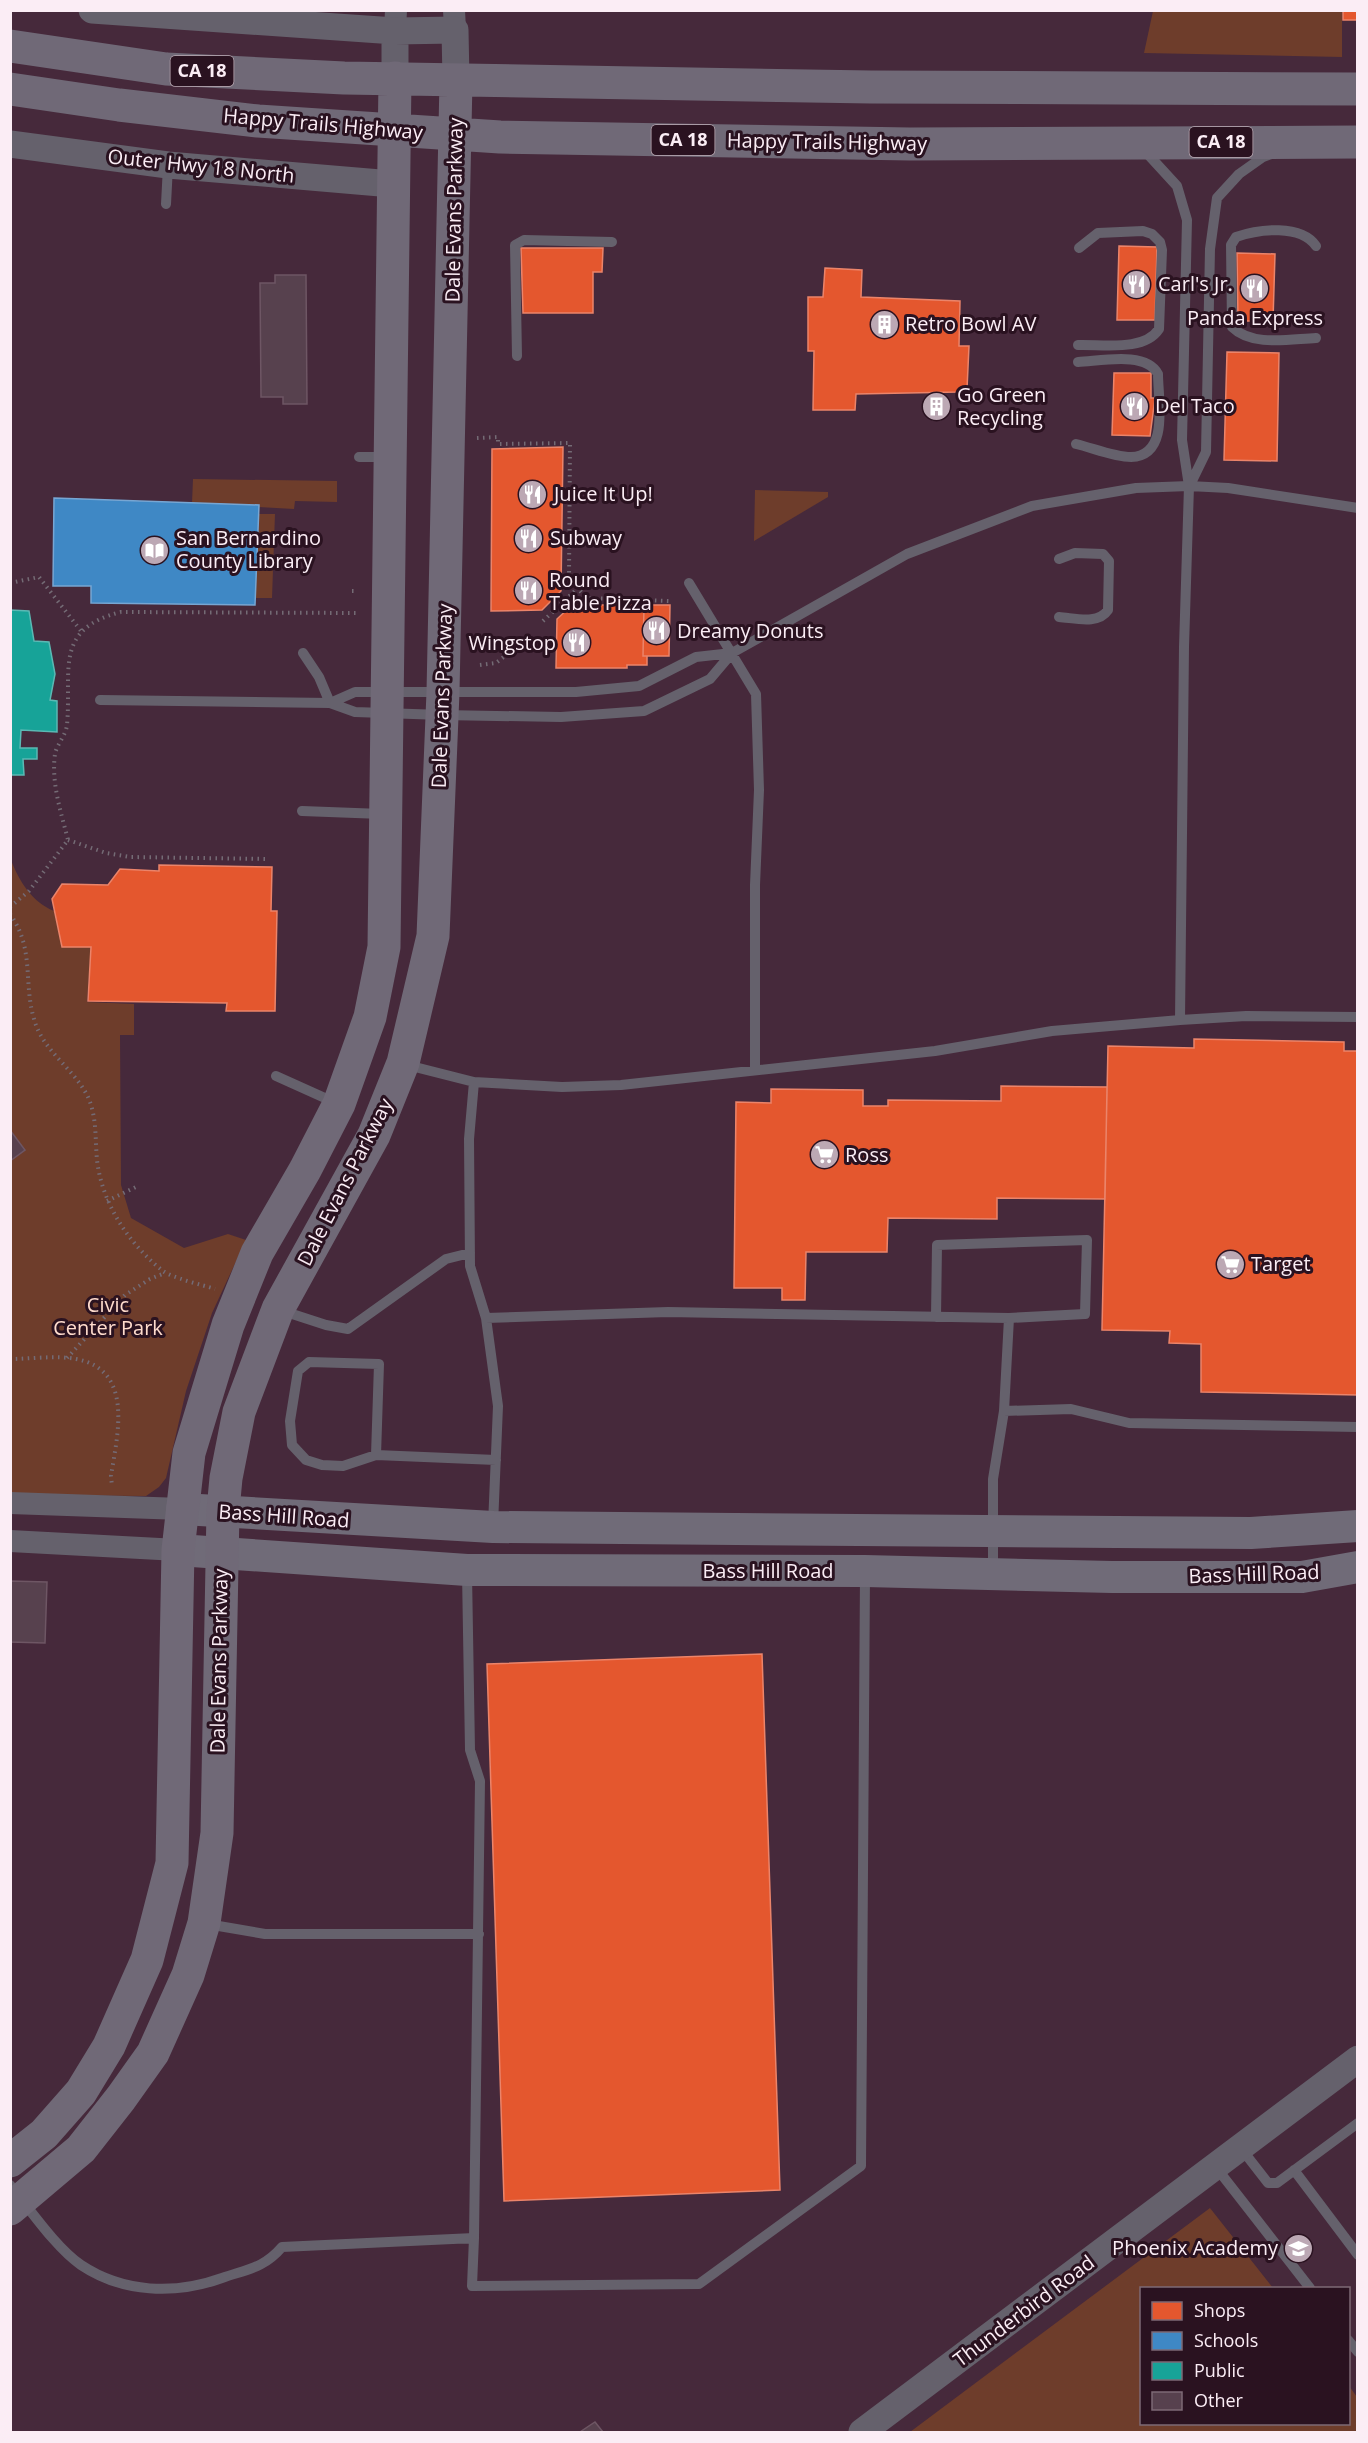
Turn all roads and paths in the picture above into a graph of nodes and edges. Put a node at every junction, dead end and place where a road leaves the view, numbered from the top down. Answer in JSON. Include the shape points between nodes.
{"nodes":[{"id":1,"x":92,"y":10,"type":"edge"},
{"id":2,"x":455,"y":20,"type":"edge"},
{"id":3,"x":396,"y":21,"type":"edge"},
{"id":4,"x":10,"y":46,"type":"edge"},
{"id":5,"x":395,"y":78,"type":"junction"},
{"id":6,"x":456,"y":81,"type":"junction"},
{"id":7,"x":10,"y":89,"type":"edge"},
{"id":8,"x":1358,"y":89,"type":"edge"},
{"id":9,"x":392,"y":130,"type":"junction"},
{"id":10,"x":456,"y":135,"type":"junction"},
{"id":11,"x":1304,"y":142,"type":"junction"},
{"id":12,"x":1358,"y":142,"type":"edge"},
{"id":13,"x":1137,"y":143,"type":"junction"},
{"id":14,"x":10,"y":144,"type":"edge"},
{"id":15,"x":168,"y":165,"type":"junction"},
{"id":16,"x":392,"y":184,"type":"junction"},
{"id":17,"x":166,"y":204,"type":"dead end"},
{"id":18,"x":612,"y":243,"type":"dead end"},
{"id":19,"x":1316,"y":246,"type":"dead end"},
{"id":20,"x":1078,"y":248,"type":"dead end"},
{"id":21,"x":1316,"y":338,"type":"dead end"},
{"id":22,"x":1078,"y":345,"type":"dead end"},
{"id":23,"x":518,"y":356,"type":"dead end"},
{"id":24,"x":1078,"y":362,"type":"dead end"},
{"id":25,"x":477,"y":438,"type":"dead end"},
{"id":26,"x":1076,"y":444,"type":"dead end"},
{"id":27,"x":1189,"y":486,"type":"junction"},
{"id":28,"x":1358,"y":508,"type":"edge"},
{"id":29,"x":1059,"y":559,"type":"dead end"},
{"id":30,"x":10,"y":583,"type":"edge"},
{"id":31,"x":689,"y":583,"type":"dead end"},
{"id":32,"x":578,"y":588,"type":"junction"},
{"id":33,"x":669,"y":601,"type":"dead end"},
{"id":34,"x":1059,"y":617,"type":"dead end"},
{"id":35,"x":543,"y":621,"type":"dead end"},
{"id":36,"x":81,"y":631,"type":"dead end"},
{"id":37,"x":303,"y":653,"type":"dead end"},
{"id":38,"x":732,"y":653,"type":"junction"},
{"id":39,"x":505,"y":656,"type":"dead end"},
{"id":40,"x":480,"y":665,"type":"dead end"},
{"id":41,"x":100,"y":700,"type":"dead end"},
{"id":42,"x":386,"y":702,"type":"junction"},
{"id":43,"x":330,"y":703,"type":"junction"},
{"id":44,"x":442,"y":704,"type":"junction"},
{"id":45,"x":302,"y":811,"type":"dead end"},
{"id":46,"x":386,"y":814,"type":"junction"},
{"id":47,"x":68,"y":840,"type":"dead end"},
{"id":48,"x":268,"y":859,"type":"dead end"},
{"id":49,"x":29,"y":891,"type":"dead end"},
{"id":50,"x":10,"y":907,"type":"edge"},
{"id":51,"x":10,"y":914,"type":"edge"},
{"id":52,"x":1358,"y":1017,"type":"edge"},
{"id":53,"x":1180,"y":1020,"type":"junction"},
{"id":54,"x":403,"y":1064,"type":"junction"},
{"id":55,"x":754,"y":1070,"type":"junction"},
{"id":56,"x":276,"y":1076,"type":"dead end"},
{"id":57,"x":474,"y":1082,"type":"junction"},
{"id":58,"x":339,"y":1104,"type":"junction"},
{"id":59,"x":136,"y":1187,"type":"dead end"},
{"id":60,"x":107,"y":1201,"type":"junction"},
{"id":61,"x":470,"y":1253,"type":"junction"},
{"id":62,"x":165,"y":1273,"type":"junction"},
{"id":63,"x":216,"y":1289,"type":"dead end"},
{"id":64,"x":278,"y":1309,"type":"junction"},
{"id":65,"x":936,"y":1317,"type":"junction"},
{"id":66,"x":486,"y":1318,"type":"junction"},
{"id":67,"x":1009,"y":1318,"type":"junction"},
{"id":68,"x":67,"y":1358,"type":"junction"},
{"id":69,"x":10,"y":1359,"type":"edge"},
{"id":70,"x":1004,"y":1411,"type":"junction"},
{"id":71,"x":1358,"y":1427,"type":"edge"},
{"id":72,"x":376,"y":1455,"type":"junction"},
{"id":73,"x":496,"y":1460,"type":"junction"},
{"id":74,"x":116,"y":1490,"type":"dead end"},
{"id":75,"x":10,"y":1503,"type":"edge"},
{"id":76,"x":182,"y":1509,"type":"junction"},
{"id":77,"x":223,"y":1510,"type":"junction"},
{"id":78,"x":1358,"y":1526,"type":"edge"},
{"id":79,"x":493,"y":1527,"type":"junction"},
{"id":80,"x":993,"y":1530,"type":"junction"},
{"id":81,"x":10,"y":1541,"type":"edge"},
{"id":82,"x":178,"y":1550,"type":"junction"},
{"id":83,"x":221,"y":1553,"type":"junction"},
{"id":84,"x":1358,"y":1567,"type":"edge"},
{"id":85,"x":467,"y":1570,"type":"junction"},
{"id":86,"x":865,"y":1571,"type":"junction"},
{"id":87,"x":993,"y":1575,"type":"junction"},
{"id":88,"x":204,"y":1923,"type":"junction"},
{"id":89,"x":479,"y":1934,"type":"junction"},
{"id":90,"x":1358,"y":2058,"type":"edge"},
{"id":91,"x":1358,"y":2123,"type":"edge"},
{"id":92,"x":1240,"y":2147,"type":"junction"},
{"id":93,"x":10,"y":2161,"type":"edge"},
{"id":94,"x":1215,"y":2166,"type":"junction"},
{"id":95,"x":1294,"y":2170,"type":"junction"},
{"id":96,"x":15,"y":2198,"type":"edge"},
{"id":97,"x":474,"y":2238,"type":"junction"},
{"id":98,"x":1358,"y":2255,"type":"edge"},
{"id":99,"x":1308,"y":2287,"type":"edge"},
{"id":100,"x":862,"y":2433,"type":"edge"}],
"edges":[{"from":1,"to":3,"type":"street"},
{"from":2,"to":3,"type":"street"},
{"from":2,"to":6,"type":"street"},
{"from":3,"to":5,"type":"street"},
{"from":4,"to":5,"type":"main road","number":"CA 18","via":[[166,69]]},
{"from":5,"to":6,"type":"main road","number":"CA 18"},
{"from":5,"to":9,"type":"main road","name":"Dale Evans Parkway"},
{"from":6,"to":8,"type":"main road","number":"CA 18"},
{"from":6,"to":10,"type":"main road","name":"Dale Evans Parkway"},
{"from":7,"to":9,"type":"main road","name":"Happy Trails Highway","number":"CA 18","via":[[258,121]]},
{"from":9,"to":10,"type":"main road","name":"Happy Trails Highway","number":"CA 18"},
{"from":9,"to":16,"type":"main road","name":"Dale Evans Parkway"},
{"from":10,"to":13,"type":"main road","name":"Happy Trails Highway","number":"CA 18","via":[[910,144]]},
{"from":10,"to":44,"type":"main road","name":"Dale Evans Parkway"},
{"from":11,"to":12,"type":"main road","name":"Happy Trails Highway","number":"CA 18"},
{"from":11,"to":13,"type":"main road","name":"Happy Trails Highway","number":"CA 18"},
{"from":11,"to":27,"type":"lane","via":[[1263,157],[1216,198],[1210,249],[1206,452]]},
{"from":13,"to":27,"type":"lane","via":[[1177,186],[1187,220],[1182,440]]},
{"from":14,"to":15,"type":"street","name":"Outer Hwy 18 North"},
{"from":15,"to":16,"type":"street","name":"Outer Hwy 18 North"},
{"from":15,"to":17,"type":"lane"},
{"from":16,"to":42,"type":"main road","name":"Dale Evans Parkway","via":[[374,457]]},
{"from":18,"to":23,"type":"lane","via":[[524,240],[515,245]]},
{"from":19,"to":21,"type":"lane","via":[[1300,232],[1247,233],[1236,237],[1231,245],[1232,327],[1242,337]]},
{"from":20,"to":22,"type":"lane","via":[[1098,232],[1143,231],[1160,242],[1162,250],[1159,329],[1154,337],[1136,343]]},
{"from":24,"to":26,"type":"lane","via":[[1136,361],[1155,367],[1158,436],[1154,446],[1132,457]]},
{"from":25,"to":32,"type":"path","via":[[498,437],[498,444],[570,443],[569,577]]},
{"from":27,"to":28,"type":"lane","via":[[1228,488]]},
{"from":27,"to":38,"type":"lane","via":[[1136,488],[1032,506],[907,554]]},
{"from":27,"to":53,"type":"lane"},
{"from":29,"to":34,"type":"lane","via":[[1075,553],[1103,554],[1109,561],[1105,615],[1091,620]]},
{"from":30,"to":36,"type":"path","via":[[39,577]]},
{"from":31,"to":38,"type":"lane"},
{"from":32,"to":33,"type":"path","via":[[586,598]]},
{"from":32,"to":35,"type":"path"},
{"from":37,"to":43,"type":"lane"},
{"from":38,"to":44,"type":"lane","via":[[696,657],[639,686]]},
{"from":38,"to":44,"type":"lane","via":[[710,679],[644,711],[561,717]]},
{"from":38,"to":55,"type":"lane","via":[[756,694],[759,790]]},
{"from":39,"to":40,"type":"path","via":[[496,663]]},
{"from":41,"to":43,"type":"lane"},
{"from":42,"to":43,"type":"lane","via":[[355,712]]},
{"from":42,"to":43,"type":"lane","via":[[355,692]]},
{"from":42,"to":44,"type":"lane"},
{"from":42,"to":44,"type":"lane"},
{"from":42,"to":46,"type":"main road","name":"Dale Evans Parkway"},
{"from":44,"to":54,"type":"main road","name":"Dale Evans Parkway","via":[[433,936]]},
{"from":45,"to":46,"type":"lane"},
{"from":46,"to":58,"type":"main road","name":"Dale Evans Parkway","via":[[384,947],[369,1017]]},
{"from":47,"to":48,"type":"path","via":[[130,857]]},
{"from":49,"to":50,"type":"path"},
{"from":51,"to":60,"type":"path","via":[[26,947],[31,1006],[40,1038],[87,1096]]},
{"from":52,"to":53,"type":"lane"},
{"from":53,"to":55,"type":"lane","via":[[1052,1031],[935,1051]]},
{"from":54,"to":57,"type":"lane"},
{"from":54,"to":64,"type":"main road","name":"Dale Evans Parkway","via":[[374,1135]]},
{"from":55,"to":57,"type":"lane","via":[[621,1085],[562,1087]]},
{"from":56,"to":58,"type":"lane"},
{"from":57,"to":61,"type":"lane"},
{"from":58,"to":76,"type":"main road","name":"Dale Evans Parkway","via":[[257,1253],[228,1325],[189,1453]]},
{"from":59,"to":60,"type":"path"},
{"from":60,"to":62,"type":"path","via":[[134,1241]]},
{"from":61,"to":64,"type":"lane","via":[[446,1259],[348,1329]]},
{"from":61,"to":66,"type":"lane","via":[[470,1266]]},
{"from":62,"to":63,"type":"path"},
{"from":62,"to":68,"type":"path","via":[[126,1295]]},
{"from":64,"to":77,"type":"main road","name":"Dale Evans Parkway","via":[[239,1412]]},
{"from":65,"to":66,"type":"lane","via":[[668,1312]]},
{"from":65,"to":67,"type":"lane"},
{"from":65,"to":67,"type":"lane","via":[[936,1245],[1087,1240],[1085,1314]]},
{"from":66,"to":73,"type":"lane","via":[[498,1406]]},
{"from":67,"to":70,"type":"lane"},
{"from":68,"to":69,"type":"path"},
{"from":68,"to":74,"type":"path","via":[[96,1368],[118,1398],[120,1413],[111,1476]]},
{"from":70,"to":71,"type":"lane","via":[[1071,1409],[1129,1423]]},
{"from":70,"to":80,"type":"lane","via":[[993,1479]]},
{"from":72,"to":72,"type":"lane","via":[[343,1466],[322,1465],[306,1460],[292,1445],[290,1421],[298,1371],[309,1362],[379,1364]]},
{"from":72,"to":73,"type":"lane"},
{"from":73,"to":79,"type":"lane"},
{"from":75,"to":76,"type":"street"},
{"from":76,"to":77,"type":"main road","name":"Bass Hill Road"},
{"from":76,"to":82,"type":"main road","name":"Dale Evans Parkway"},
{"from":77,"to":79,"type":"main road","name":"Bass Hill Road"},
{"from":77,"to":83,"type":"main road","name":"Dale Evans Parkway"},
{"from":78,"to":80,"type":"main road","name":"Bass Hill Road","via":[[1251,1533]]},
{"from":79,"to":80,"type":"main road","name":"Bass Hill Road"},
{"from":80,"to":87,"type":"lane"},
{"from":81,"to":82,"type":"street"},
{"from":82,"to":83,"type":"main road","name":"Bass Hill Road"},
{"from":82,"to":93,"type":"main road","name":"Dale Evans Parkway","via":[[172,1863],[147,1960],[109,2046],[81,2092],[44,2134]]},
{"from":83,"to":85,"type":"main road","name":"Bass Hill Road"},
{"from":83,"to":88,"type":"main road","name":"Dale Evans Parkway","via":[[217,1833]]},
{"from":84,"to":87,"type":"main road","name":"Bass Hill Road","via":[[1302,1576]]},
{"from":85,"to":86,"type":"main road","name":"Bass Hill Road"},
{"from":85,"to":89,"type":"lane","via":[[470,1750],[480,1781]]},
{"from":86,"to":87,"type":"main road","name":"Bass Hill Road"},
{"from":86,"to":97,"type":"lane","via":[[861,2166],[699,2284],[472,2286]]},
{"from":88,"to":89,"type":"lane","via":[[265,1934]]},
{"from":88,"to":96,"type":"main road","name":"Dale Evans Parkway","via":[[188,1975],[153,2052],[81,2149]]},
{"from":89,"to":97,"type":"lane"},
{"from":90,"to":92,"type":"street","name":"Thunderbird Road"},
{"from":91,"to":95,"type":"lane"},
{"from":92,"to":94,"type":"street","name":"Thunderbird Road"},
{"from":92,"to":95,"type":"lane","via":[[1268,2183],[1277,2183]]},
{"from":94,"to":99,"type":"lane"},
{"from":94,"to":100,"type":"street","name":"Thunderbird Road"},
{"from":95,"to":98,"type":"lane"},
{"from":96,"to":97,"type":"lane","via":[[80,2264],[114,2282],[148,2290],[196,2287],[269,2262],[282,2247]]}]}
